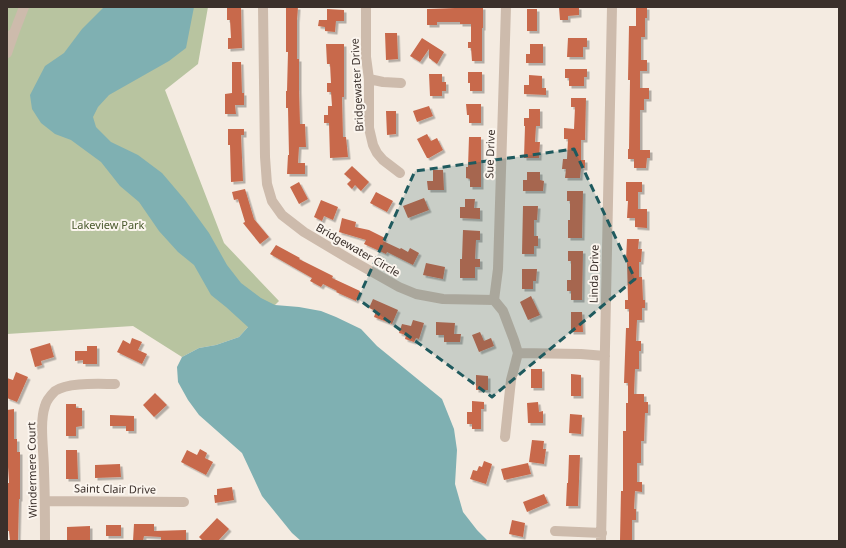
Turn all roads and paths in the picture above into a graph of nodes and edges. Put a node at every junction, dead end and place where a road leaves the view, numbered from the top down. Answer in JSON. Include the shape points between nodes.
{"nodes":[{"id":1,"x":24,"y":7,"type":"edge"},
{"id":2,"x":264,"y":7,"type":"edge"},
{"id":3,"x":366,"y":7,"type":"edge"},
{"id":4,"x":506,"y":7,"type":"edge"},
{"id":5,"x":612,"y":7,"type":"edge"},
{"id":6,"x":10,"y":36,"type":"edge"},
{"id":7,"x":7,"y":53,"type":"edge"},
{"id":8,"x":368,"y":79,"type":"junction"},
{"id":9,"x":401,"y":83,"type":"dead end"},
{"id":10,"x":400,"y":173,"type":"dead end"},
{"id":11,"x":494,"y":300,"type":"junction"},
{"id":12,"x":518,"y":353,"type":"junction"},
{"id":13,"x":605,"y":356,"type":"junction"},
{"id":14,"x":115,"y":384,"type":"dead end"},
{"id":15,"x":505,"y":437,"type":"dead end"},
{"id":16,"x":45,"y":501,"type":"junction"},
{"id":17,"x":184,"y":502,"type":"dead end"},
{"id":18,"x":555,"y":531,"type":"dead end"},
{"id":19,"x":602,"y":537,"type":"edge"},
{"id":20,"x":45,"y":541,"type":"edge"}],
"edges":[{"from":1,"to":6,"type":"street"},
{"from":2,"to":11,"type":"street","name":"Bridgewater Circle","via":[[265,164],[272,201],[282,215],[304,232],[399,288],[443,299]]},
{"from":3,"to":8,"type":"street","name":"Bridgewater Drive"},
{"from":4,"to":11,"type":"street","name":"Sue Drive","via":[[498,269]]},
{"from":5,"to":13,"type":"street","name":"Linda Drive"},
{"from":6,"to":7,"type":"street"},
{"from":8,"to":9,"type":"street"},
{"from":8,"to":10,"type":"street","name":"Bridgewater Drive","via":[[369,128],[373,145],[377,154]]},
{"from":11,"to":12,"type":"street","via":[[503,312]]},
{"from":12,"to":13,"type":"street"},
{"from":12,"to":15,"type":"street","via":[[510,380]]},
{"from":13,"to":19,"type":"street","name":"Linda Drive"},
{"from":14,"to":16,"type":"street","name":"Windermere Court","via":[[64,387],[49,398],[42,425]]},
{"from":16,"to":17,"type":"street","name":"Saint Clair Drive"},
{"from":16,"to":20,"type":"street","name":"Windermere Court"},
{"from":18,"to":19,"type":"street"}]}
